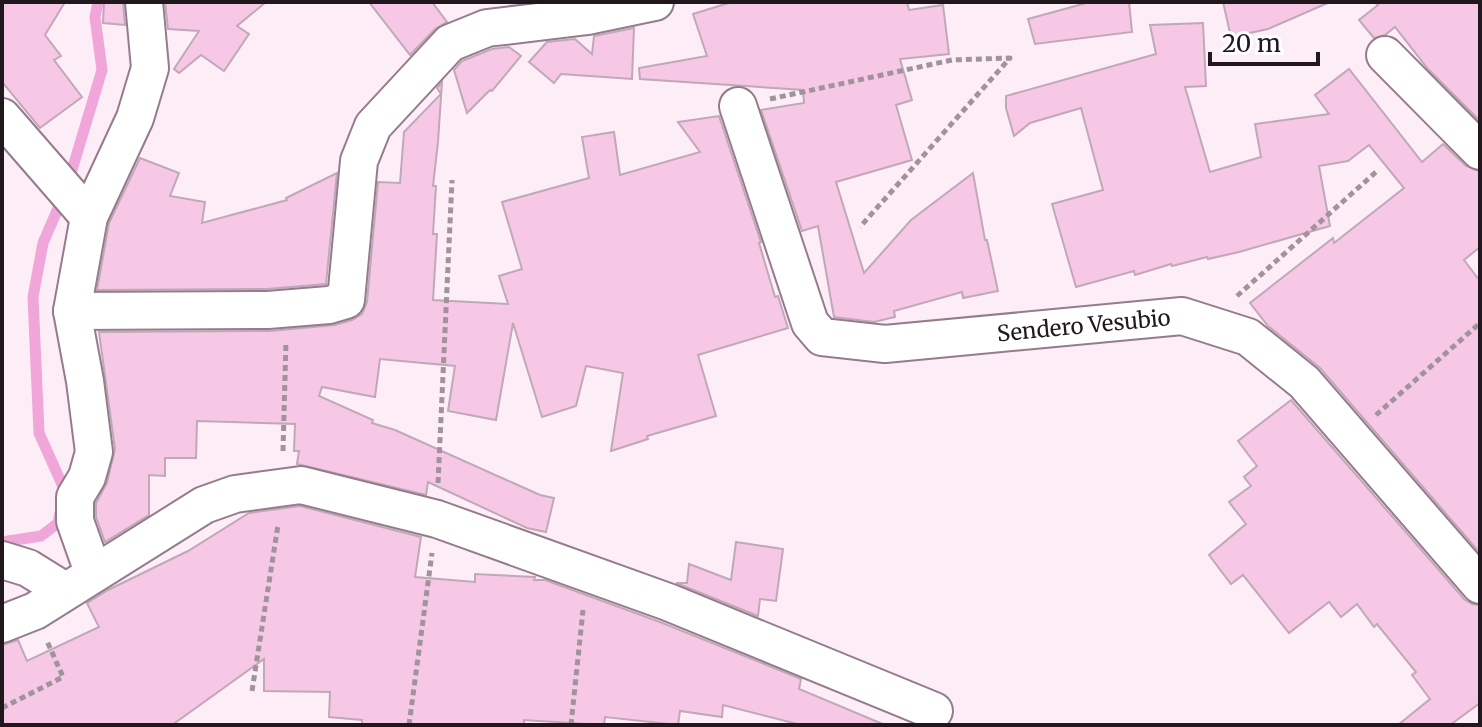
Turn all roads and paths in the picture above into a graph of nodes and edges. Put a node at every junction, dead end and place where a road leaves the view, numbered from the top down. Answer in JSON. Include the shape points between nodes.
{"nodes":[{"id":1,"x":144,"y":2,"type":"edge"},
{"id":2,"x":655,"y":2,"type":"edge"},
{"id":3,"x":1385,"y":55,"type":"dead end"},
{"id":4,"x":738,"y":106,"type":"joint"},
{"id":5,"x":2,"y":117,"type":"edge"},
{"id":6,"x":1479,"y":146,"type":"edge"},
{"id":7,"x":1376,"y":172,"type":"dead end"},
{"id":8,"x":452,"y":180,"type":"dead end"},
{"id":9,"x":89,"y":217,"type":"junction"},
{"id":10,"x":860,"y":227,"type":"dead end"},
{"id":11,"x":72,"y":311,"type":"junction"},
{"id":12,"x":1206,"y":323,"type":"junction"},
{"id":13,"x":1480,"y":323,"type":"edge"},
{"id":14,"x":1352,"y":437,"type":"junction"},
{"id":15,"x":437,"y":519,"type":"junction"},
{"id":16,"x":2,"y":560,"type":"edge"},
{"id":17,"x":588,"y":573,"type":"junction"},
{"id":18,"x":79,"y":582,"type":"junction"},
{"id":19,"x":1480,"y":585,"type":"edge"},
{"id":20,"x":18,"y":617,"type":"edge"},
{"id":21,"x":2,"y":708,"type":"edge"},
{"id":22,"x":934,"y":711,"type":"dead end"},
{"id":23,"x":409,"y":725,"type":"edge"},
{"id":24,"x":571,"y":725,"type":"edge"}],
"edges":[{"from":1,"to":9,"type":"street","via":[[150,68],[135,118]]},
{"from":2,"to":11,"type":"street","via":[[487,28],[450,43],[373,126],[359,161],[346,300],[268,310]]},
{"from":3,"to":6,"type":"street"},
{"from":4,"to":10,"type":"path","via":[[952,60],[1010,58]]},
{"from":4,"to":12,"type":"street","name":"Sendero Vesubio","via":[[810,323],[822,337],[885,344],[1182,316]]},
{"from":5,"to":9,"type":"street"},
{"from":7,"to":12,"type":"path"},
{"from":8,"to":15,"type":"path"},
{"from":9,"to":11,"type":"street"},
{"from":11,"to":18,"type":"street","via":[[94,452],[75,497]]},
{"from":12,"to":14,"type":"street","name":"Sendero Vesubio","via":[[1248,337],[1304,382]]},
{"from":13,"to":14,"type":"path"},
{"from":14,"to":19,"type":"street","name":"Sendero Vesubio"},
{"from":15,"to":17,"type":"street"},
{"from":15,"to":18,"type":"street","via":[[301,485],[235,494],[204,505]]},
{"from":15,"to":23,"type":"path"},
{"from":16,"to":18,"type":"street"},
{"from":17,"to":22,"type":"street"},
{"from":17,"to":24,"type":"path"},
{"from":18,"to":20,"type":"street"},
{"from":20,"to":21,"type":"path","via":[[63,677]]}]}
